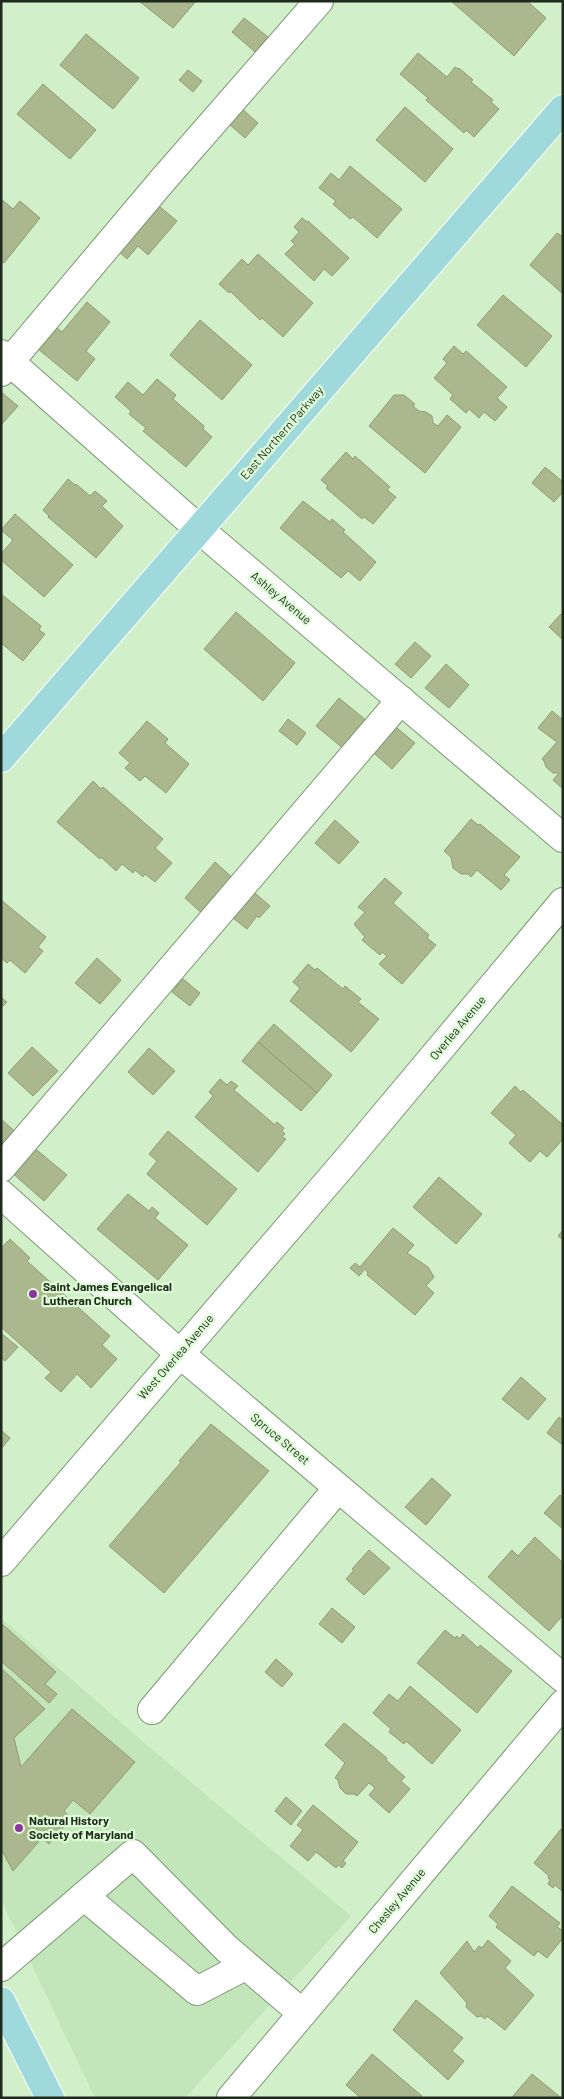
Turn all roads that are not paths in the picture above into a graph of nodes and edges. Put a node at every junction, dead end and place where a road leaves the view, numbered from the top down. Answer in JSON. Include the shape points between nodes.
{"nodes":[{"id":1,"x":318,"y":1,"type":"edge"},
{"id":2,"x":563,"y":109,"type":"edge"},
{"id":3,"x":4,"y":363,"type":"edge"},
{"id":4,"x":199,"y":529,"type":"junction"},
{"id":5,"x":401,"y":700,"type":"junction"},
{"id":6,"x":1,"y":758,"type":"edge"},
{"id":7,"x":563,"y":838,"type":"edge"},
{"id":8,"x":563,"y":902,"type":"edge"},
{"id":9,"x":352,"y":1154,"type":"joint"},
{"id":10,"x":1,"y":1168,"type":"edge"},
{"id":11,"x":1,"y":1194,"type":"edge"},
{"id":12,"x":179,"y":1353,"type":"junction"},
{"id":13,"x":338,"y":1488,"type":"junction"},
{"id":14,"x":1,"y":1562,"type":"edge"},
{"id":15,"x":563,"y":1678,"type":"edge"},
{"id":16,"x":563,"y":1704,"type":"edge"},
{"id":17,"x":152,"y":1710,"type":"dead end"},
{"id":18,"x":84,"y":1896,"type":"junction"},
{"id":19,"x":245,"y":1966,"type":"junction"},
{"id":20,"x":1,"y":1967,"type":"edge"},
{"id":21,"x":1,"y":2001,"type":"edge"},
{"id":22,"x":302,"y":2013,"type":"junction"},
{"id":23,"x":50,"y":2098,"type":"edge"},
{"id":24,"x":231,"y":2098,"type":"edge"}],
"edges":[{"from":1,"to":3,"type":"street"},
{"from":2,"to":4,"type":"main road","name":"East Northern Parkway"},
{"from":3,"to":4,"type":"street","name":"Ashley Avenue"},
{"from":4,"to":5,"type":"street","name":"Ashley Avenue"},
{"from":4,"to":6,"type":"main road","name":"East Northern Parkway"},
{"from":5,"to":7,"type":"street","name":"Ashley Avenue"},
{"from":5,"to":10,"type":"street"},
{"from":8,"to":9,"type":"street","name":"Overlea Avenue"},
{"from":9,"to":12,"type":"street","name":"West Overlea Avenue"},
{"from":11,"to":12,"type":"street","name":"Spruce Street"},
{"from":12,"to":13,"type":"street","name":"Spruce Street"},
{"from":12,"to":14,"type":"street","name":"West Overlea Avenue"},
{"from":13,"to":15,"type":"street","name":"Spruce Street"},
{"from":13,"to":17,"type":"street"},
{"from":16,"to":22,"type":"street","name":"Chesley Avenue"},
{"from":18,"to":19,"type":"street","via":[[196,1991]]},
{"from":18,"to":19,"type":"street","via":[[133,1854]]},
{"from":18,"to":20,"type":"street"},
{"from":19,"to":22,"type":"street"},
{"from":21,"to":23,"type":"main road"},
{"from":22,"to":24,"type":"street","name":"Chesley Avenue"}]}
